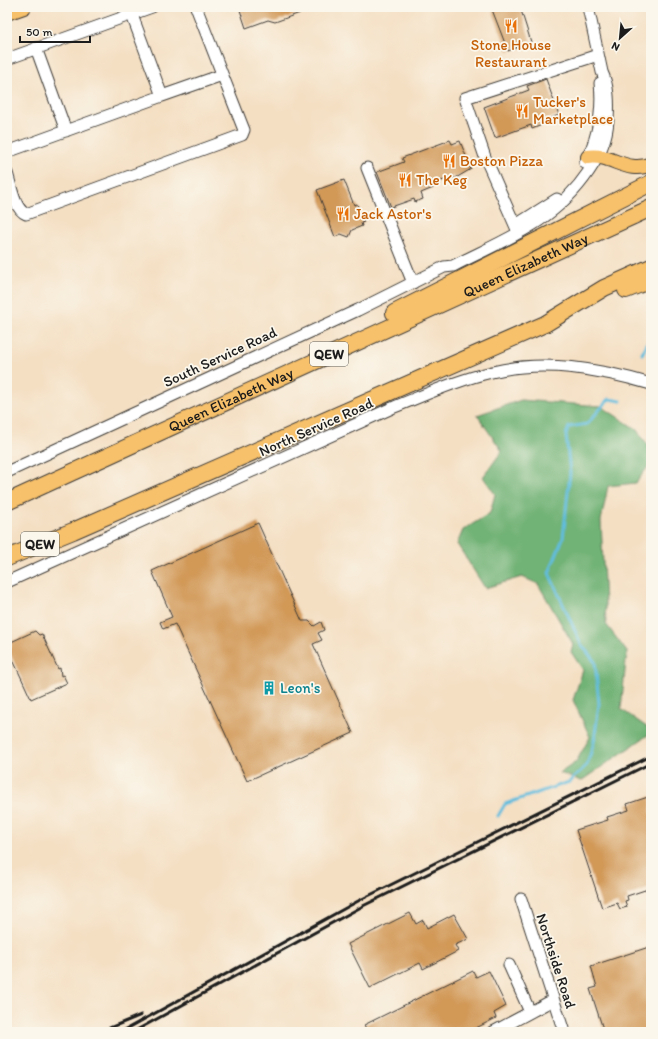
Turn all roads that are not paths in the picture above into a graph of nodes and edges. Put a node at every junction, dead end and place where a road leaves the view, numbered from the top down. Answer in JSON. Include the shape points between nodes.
{"nodes":[{"id":1,"x":24,"y":7,"type":"edge"},
{"id":2,"x":152,"y":7,"type":"edge"},
{"id":3,"x":196,"y":7,"type":"edge"},
{"id":4,"x":588,"y":7,"type":"edge"},
{"id":5,"x":130,"y":10,"type":"edge"},
{"id":6,"x":7,"y":13,"type":"edge"},
{"id":7,"x":36,"y":48,"type":"junction"},
{"id":8,"x":598,"y":55,"type":"junction"},
{"id":9,"x":7,"y":59,"type":"edge"},
{"id":10,"x":222,"y":75,"type":"junction"},
{"id":11,"x":162,"y":96,"type":"junction"},
{"id":12,"x":66,"y":131,"type":"junction"},
{"id":13,"x":7,"y":152,"type":"edge"},
{"id":14,"x":593,"y":156,"type":"junction"},
{"id":15,"x":651,"y":164,"type":"edge"},
{"id":16,"x":367,"y":168,"type":"dead end"},
{"id":17,"x":7,"y":173,"type":"edge"},
{"id":18,"x":651,"y":183,"type":"edge"},
{"id":19,"x":651,"y":208,"type":"edge"},
{"id":20,"x":517,"y":229,"type":"junction"},
{"id":21,"x":651,"y":267,"type":"edge"},
{"id":22,"x":651,"y":280,"type":"edge"},
{"id":23,"x":413,"y":283,"type":"junction"},
{"id":24,"x":545,"y":324,"type":"junction"},
{"id":25,"x":348,"y":345,"type":"junction"},
{"id":26,"x":651,"y":384,"type":"edge"},
{"id":27,"x":7,"y":472,"type":"edge"},
{"id":28,"x":7,"y":502,"type":"edge"},
{"id":29,"x":7,"y":558,"type":"edge"},
{"id":30,"x":7,"y":582,"type":"edge"},
{"id":31,"x":520,"y":899,"type":"dead end"},
{"id":32,"x":509,"y":965,"type":"dead end"},
{"id":33,"x":554,"y":1000,"type":"junction"},
{"id":34,"x":530,"y":1012,"type":"junction"},
{"id":35,"x":492,"y":1032,"type":"edge"},
{"id":36,"x":564,"y":1032,"type":"edge"}],
"edges":[{"from":1,"to":6,"type":"main road"},
{"from":2,"to":5,"type":"street"},
{"from":3,"to":10,"type":"street"},
{"from":4,"to":8,"type":"street","name":"South Service Road"},
{"from":5,"to":7,"type":"street"},
{"from":5,"to":11,"type":"street"},
{"from":7,"to":9,"type":"street"},
{"from":7,"to":12,"type":"street"},
{"from":8,"to":14,"type":"street","name":"South Service Road","via":[[607,86],[608,116],[606,138]]},
{"from":8,"to":20,"type":"street","via":[[465,98],[485,157]]},
{"from":10,"to":11,"type":"street"},
{"from":10,"to":17,"type":"street","via":[[244,130],[242,135],[26,214],[18,207]]},
{"from":11,"to":12,"type":"street"},
{"from":12,"to":13,"type":"street"},
{"from":14,"to":15,"type":"main road","via":[[627,167],[637,168]]},
{"from":14,"to":20,"type":"street","name":"South Service Road","via":[[582,182],[567,199],[549,215]]},
{"from":16,"to":23,"type":"street"},
{"from":18,"to":25,"type":"highway","via":[[380,320]]},
{"from":19,"to":25,"type":"highway","name":"Queen Elizabeth Way","number":"QEW"},
{"from":20,"to":23,"type":"street","name":"South Service Road","via":[[453,266],[444,267]]},
{"from":21,"to":24,"type":"highway","number":"QEW","via":[[604,288]]},
{"from":22,"to":24,"type":"highway"},
{"from":23,"to":27,"type":"street","name":"South Service Road"},
{"from":24,"to":29,"type":"highway","number":"QEW"},
{"from":25,"to":28,"type":"highway","name":"Queen Elizabeth Way","number":"QEW"},
{"from":26,"to":30,"type":"street","name":"North Service Road","via":[[612,372],[546,365],[493,371],[448,385],[385,412]]},
{"from":31,"to":33,"type":"street","name":"Northside Road"},
{"from":32,"to":34,"type":"street"},
{"from":33,"to":34,"type":"street"},
{"from":33,"to":36,"type":"street","name":"Northside Road"},
{"from":34,"to":35,"type":"street"}]}
